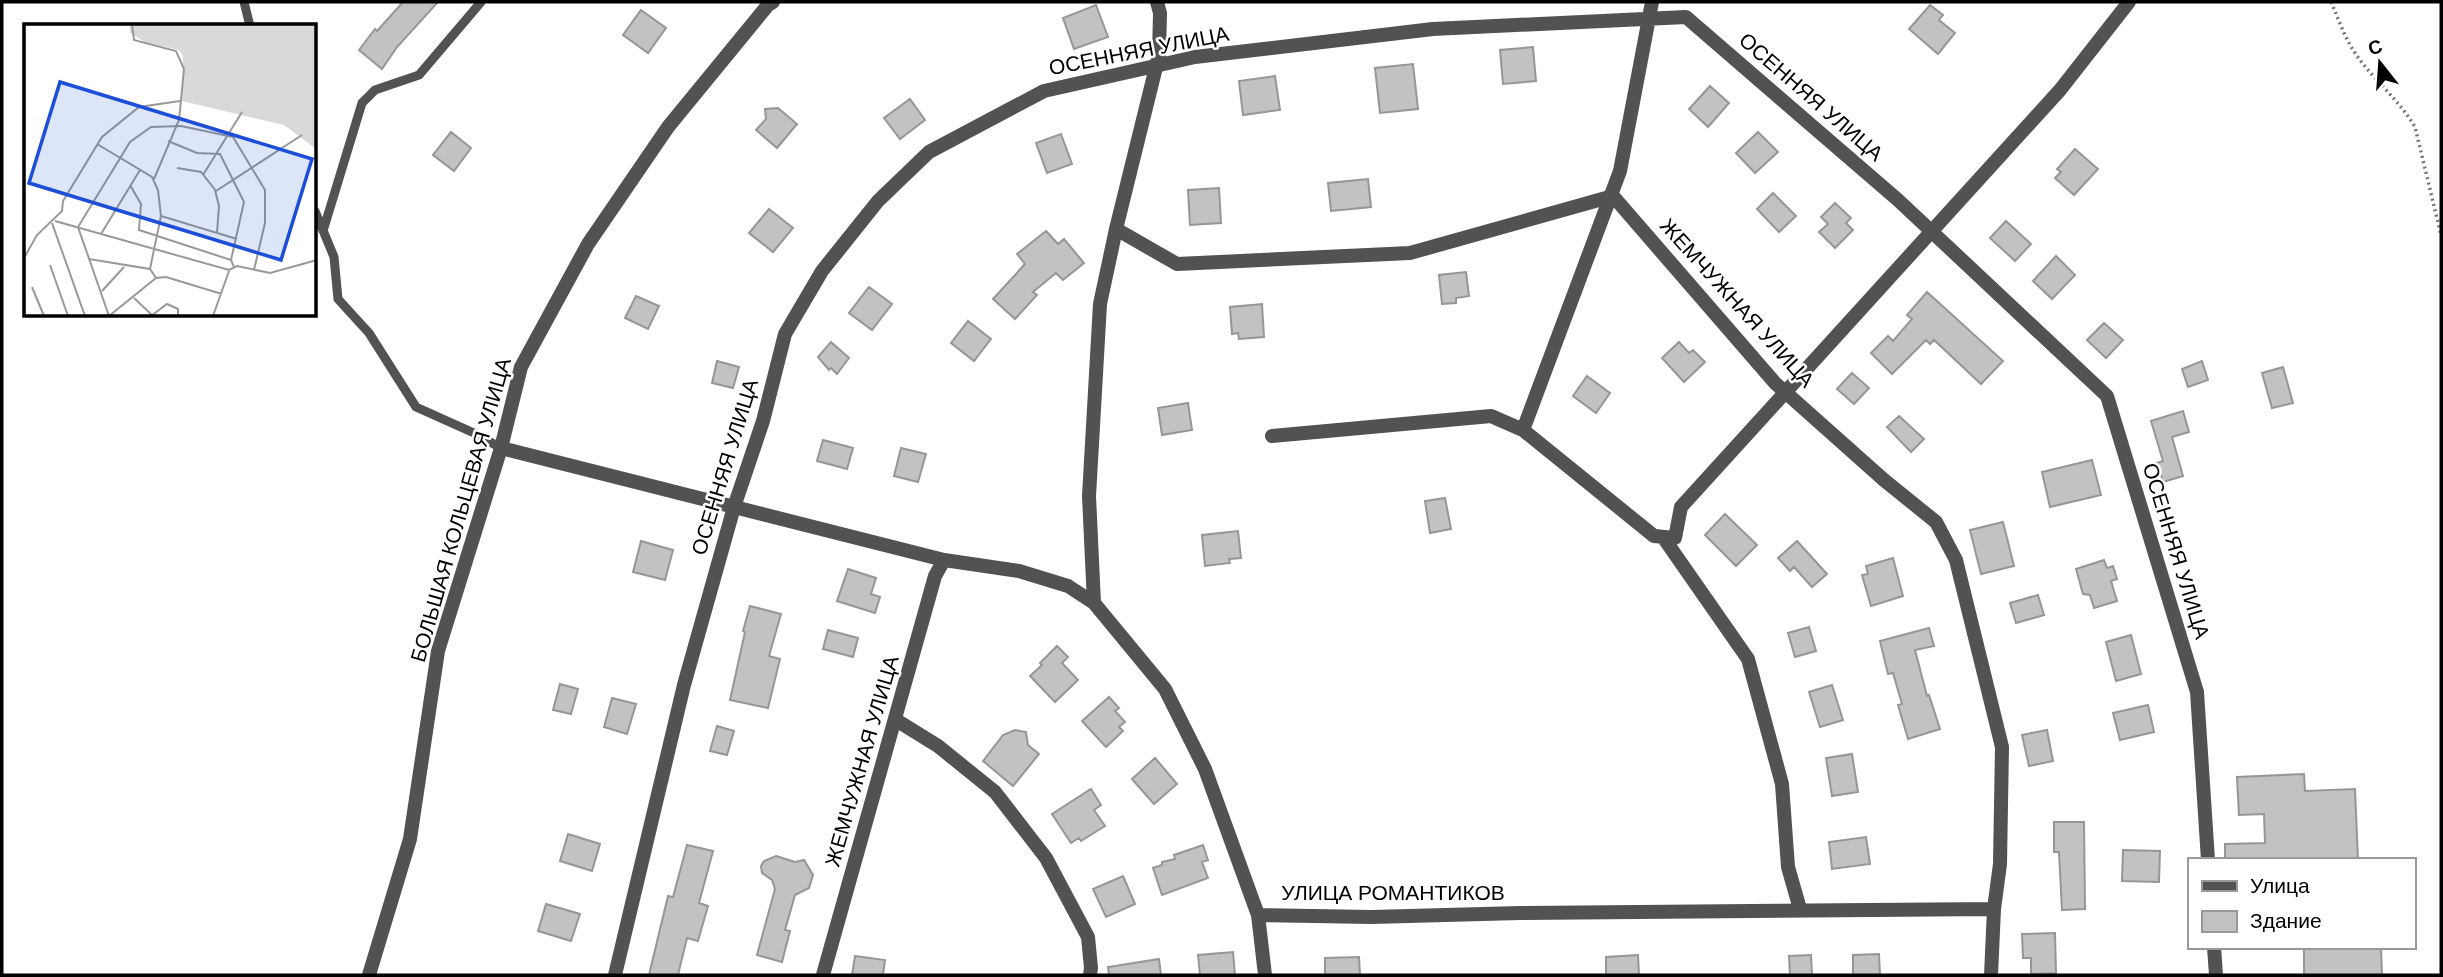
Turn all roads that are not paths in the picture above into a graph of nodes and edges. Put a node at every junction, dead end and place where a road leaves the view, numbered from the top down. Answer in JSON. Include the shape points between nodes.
{"nodes":[{"id":1,"x":244,"y":2,"type":"edge"},
{"id":2,"x":481,"y":2,"type":"edge"},
{"id":3,"x":773,"y":2,"type":"edge"},
{"id":4,"x":1157,"y":2,"type":"edge"},
{"id":5,"x":1653,"y":2,"type":"edge"},
{"id":6,"x":2129,"y":2,"type":"edge"},
{"id":7,"x":1649,"y":19,"type":"junction"},
{"id":8,"x":250,"y":24,"type":"edge"},
{"id":9,"x":1157,"y":66,"type":"junction"},
{"id":10,"x":1610,"y":197,"type":"junction"},
{"id":11,"x":317,"y":216,"type":"edge"},
{"id":12,"x":1116,"y":229,"type":"junction"},
{"id":13,"x":323,"y":231,"type":"junction"},
{"id":14,"x":1932,"y":232,"type":"junction"},
{"id":15,"x":1786,"y":393,"type":"junction"},
{"id":16,"x":1523,"y":430,"type":"junction"},
{"id":17,"x":1272,"y":436,"type":"dead end"},
{"id":18,"x":501,"y":448,"type":"junction"},
{"id":19,"x":734,"y":507,"type":"junction"},
{"id":20,"x":1663,"y":537,"type":"junction"},
{"id":21,"x":944,"y":560,"type":"junction"},
{"id":22,"x":1094,"y":603,"type":"junction"},
{"id":23,"x":896,"y":720,"type":"junction"},
{"id":24,"x":2208,"y":858,"type":"edge"},
{"id":25,"x":1800,"y":909,"type":"junction"},
{"id":26,"x":1994,"y":909,"type":"junction"},
{"id":27,"x":1258,"y":915,"type":"junction"},
{"id":28,"x":2214,"y":949,"type":"edge"},
{"id":29,"x":369,"y":975,"type":"edge"},
{"id":30,"x":615,"y":975,"type":"edge"},
{"id":31,"x":823,"y":975,"type":"edge"},
{"id":32,"x":1090,"y":975,"type":"edge"},
{"id":33,"x":1265,"y":975,"type":"edge"},
{"id":34,"x":1991,"y":975,"type":"edge"},
{"id":35,"x":2216,"y":975,"type":"edge"}],
"edges":[{"from":1,"to":8,"type":"lane"},
{"from":2,"to":13,"type":"lane","via":[[419,75],[376,90],[362,103]]},
{"from":3,"to":18,"type":"street","name":"БОЛЬШАЯ КОЛЬЦЕВАЯ УЛИЦА","via":[[668,127],[589,244],[521,367]]},
{"from":4,"to":9,"type":"street"},
{"from":5,"to":7,"type":"street"},
{"from":6,"to":14,"type":"street","via":[[2060,90]]},
{"from":7,"to":9,"type":"street","name":"ОСЕННЯЯ УЛИЦА","via":[[1433,29],[1195,57]]},
{"from":7,"to":10,"type":"street","via":[[1620,171]]},
{"from":7,"to":14,"type":"street","name":"ОСЕННЯЯ УЛИЦА","via":[[1686,17]]},
{"from":9,"to":12,"type":"street"},
{"from":9,"to":19,"type":"street","name":"ОСЕННЯЯ УЛИЦА","via":[[1044,91],[929,152],[878,201],[822,271],[785,334]]},
{"from":10,"to":12,"type":"street","via":[[1410,253],[1177,264]]},
{"from":10,"to":15,"type":"street","name":"ЖЕМЧУЖНАЯ УЛИЦА"},
{"from":10,"to":16,"type":"street"},
{"from":11,"to":13,"type":"lane"},
{"from":12,"to":22,"type":"street","via":[[1100,304],[1093,420],[1089,496]]},
{"from":13,"to":18,"type":"lane","via":[[334,257],[338,299],[369,333],[416,407]]},
{"from":14,"to":15,"type":"street"},
{"from":14,"to":24,"type":"street","name":"ОСЕННЯЯ УЛИЦА","via":[[2107,396],[2197,692]]},
{"from":15,"to":20,"type":"street","via":[[1681,507],[1675,538]]},
{"from":15,"to":26,"type":"street","name":"ЖЕМЧУЖНАЯ УЛИЦА","via":[[1936,522],[1955,560],[2001,747],[2000,864]]},
{"from":16,"to":17,"type":"street","via":[[1491,416]]},
{"from":16,"to":20,"type":"street","via":[[1654,536]]},
{"from":18,"to":19,"type":"street","name":"УЛИЦА РОМАНТИКОВ"},
{"from":18,"to":29,"type":"street","name":"БОЛЬШАЯ КОЛЬЦЕВАЯ УЛИЦА","via":[[438,651],[410,839]]},
{"from":19,"to":21,"type":"street","name":"УЛИЦА РОМАНТИКОВ"},
{"from":19,"to":30,"type":"street","name":"ОСЕННЯЯ УЛИЦА","via":[[684,685]]},
{"from":20,"to":25,"type":"street","via":[[1748,659],[1782,784],[1788,867]]},
{"from":21,"to":22,"type":"street","name":"УЛИЦА РОМАНТИКОВ","via":[[1019,571],[1068,586]]},
{"from":21,"to":23,"type":"street","name":"ЖЕМЧУЖНАЯ УЛИЦА","via":[[935,576]]},
{"from":22,"to":27,"type":"street","name":"УЛИЦА РОМАНТИКОВ","via":[[1165,689],[1205,769]]},
{"from":23,"to":31,"type":"street","name":"ЖЕМЧУЖНАЯ УЛИЦА"},
{"from":23,"to":32,"type":"street","via":[[939,746],[995,792],[1046,858],[1088,937]]},
{"from":25,"to":26,"type":"street","name":"УЛИЦА РОМАНТИКОВ"},
{"from":25,"to":27,"type":"street","name":"УЛИЦА РОМАНТИКОВ"},
{"from":26,"to":34,"type":"street","name":"ЖЕМЧУЖНАЯ УЛИЦА"},
{"from":27,"to":33,"type":"street"},
{"from":28,"to":35,"type":"street"}]}
